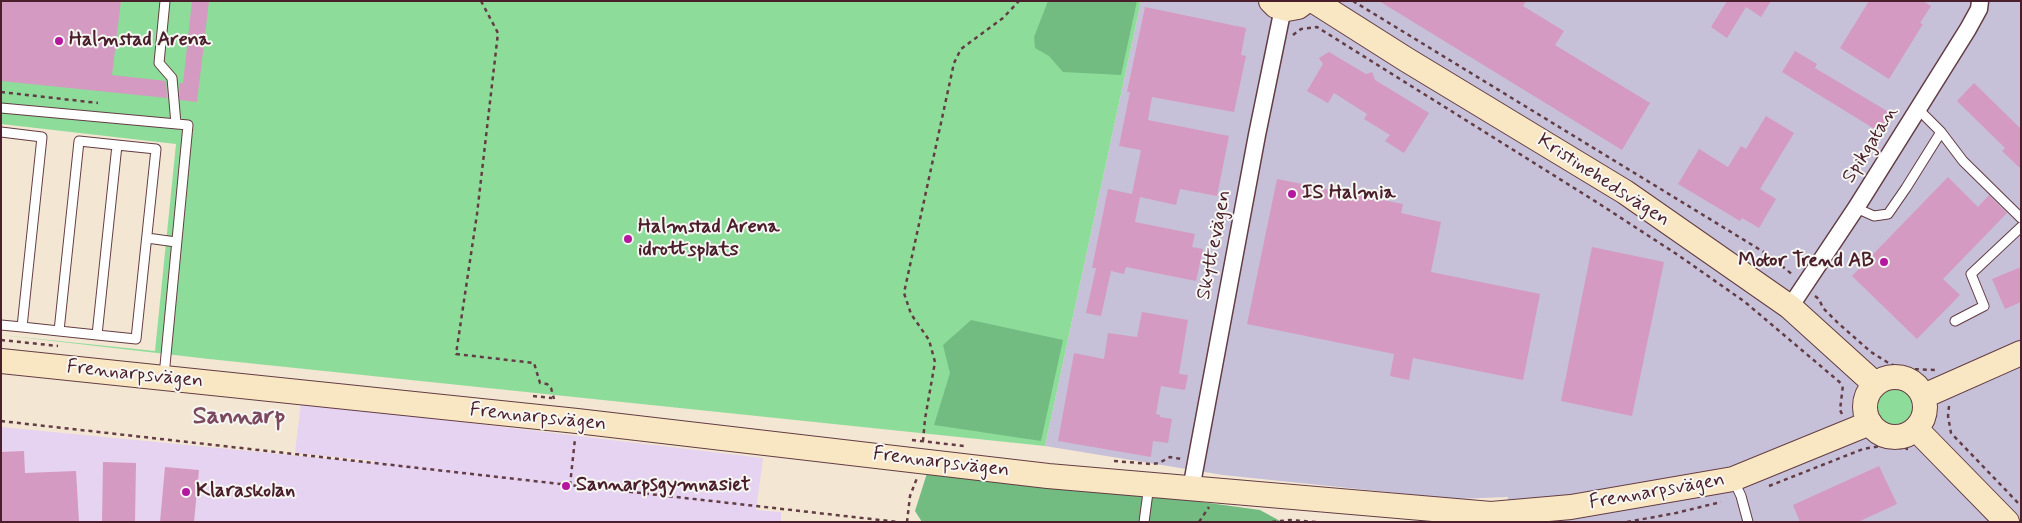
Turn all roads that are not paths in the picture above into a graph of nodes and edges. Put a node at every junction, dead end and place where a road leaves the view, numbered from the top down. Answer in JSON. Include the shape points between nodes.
{"nodes":[{"id":1,"x":165,"y":1,"type":"edge"},
{"id":2,"x":1306,"y":1,"type":"edge"},
{"id":3,"x":1314,"y":1,"type":"edge"},
{"id":4,"x":1980,"y":1,"type":"edge"},
{"id":5,"x":1277,"y":13,"type":"edge"},
{"id":6,"x":1,"y":108,"type":"edge"},
{"id":7,"x":1918,"y":109,"type":"junction"},
{"id":8,"x":176,"y":124,"type":"junction"},
{"id":9,"x":1,"y":132,"type":"edge"},
{"id":10,"x":1940,"y":132,"type":"junction"},
{"id":11,"x":117,"y":145,"type":"junction"},
{"id":12,"x":1856,"y":208,"type":"junction"},
{"id":13,"x":2021,"y":218,"type":"edge"},
{"id":14,"x":2021,"y":227,"type":"edge"},
{"id":15,"x":146,"y":238,"type":"junction"},
{"id":16,"x":176,"y":242,"type":"junction"},
{"id":17,"x":1790,"y":307,"type":"junction"},
{"id":18,"x":1955,"y":321,"type":"dead end"},
{"id":19,"x":1,"y":324,"type":"edge"},
{"id":20,"x":22,"y":327,"type":"junction"},
{"id":21,"x":59,"y":331,"type":"junction"},
{"id":22,"x":97,"y":334,"type":"junction"},
{"id":23,"x":2021,"y":353,"type":"edge"},
{"id":24,"x":1,"y":361,"type":"edge"},
{"id":25,"x":1862,"y":372,"type":"junction"},
{"id":26,"x":163,"y":379,"type":"junction"},
{"id":27,"x":1924,"y":396,"type":"junction"},
{"id":28,"x":1916,"y":429,"type":"junction"},
{"id":29,"x":1861,"y":435,"type":"junction"},
{"id":30,"x":1733,"y":479,"type":"junction"},
{"id":31,"x":1149,"y":485,"type":"junction"},
{"id":32,"x":1191,"y":489,"type":"junction"},
{"id":33,"x":1144,"y":522,"type":"edge"},
{"id":34,"x":1748,"y":522,"type":"edge"},
{"id":35,"x":2007,"y":522,"type":"edge"}],
"edges":[{"from":1,"to":8,"type":"lane","via":[[159,62],[172,78]]},
{"from":2,"to":5,"type":"street"},
{"from":3,"to":17,"type":"street","name":"Kristinehedsvägen","via":[[1625,192]]},
{"from":4,"to":7,"type":"street","name":"Spikgatan","via":[[1968,29]]},
{"from":5,"to":32,"type":"street","name":"Skyttevägen"},
{"from":6,"to":8,"type":"lane"},
{"from":7,"to":10,"type":"lane"},
{"from":7,"to":12,"type":"street","name":"Spikgatan"},
{"from":8,"to":16,"type":"lane","via":[[188,125]]},
{"from":9,"to":20,"type":"lane","via":[[42,137]]},
{"from":10,"to":12,"type":"lane","via":[[1888,214],[1874,216]]},
{"from":10,"to":13,"type":"lane"},
{"from":11,"to":15,"type":"lane","via":[[156,149]]},
{"from":11,"to":21,"type":"lane","via":[[79,141]]},
{"from":11,"to":22,"type":"lane"},
{"from":12,"to":17,"type":"street","name":"Spikgatan"},
{"from":14,"to":18,"type":"lane","via":[[1971,274],[1984,306]]},
{"from":15,"to":16,"type":"lane"},
{"from":15,"to":22,"type":"lane","via":[[136,339]]},
{"from":16,"to":26,"type":"lane"},
{"from":17,"to":25,"type":"street","name":"Kristinehedsvägen"},
{"from":19,"to":20,"type":"lane"},
{"from":20,"to":21,"type":"lane"},
{"from":21,"to":22,"type":"lane"},
{"from":23,"to":27,"type":"street"},
{"from":24,"to":26,"type":"street","name":"Frennarpsvägen"},
{"from":25,"to":27,"type":"street","via":[[1903,377],[1916,384]]},
{"from":25,"to":29,"type":"street","via":[[1868,392]]},
{"from":26,"to":31,"type":"street","name":"Frennarpsvägen"},
{"from":27,"to":28,"type":"street","via":[[1926,411]]},
{"from":28,"to":29,"type":"street","via":[[1905,436]]},
{"from":28,"to":35,"type":"street"},
{"from":29,"to":30,"type":"street","name":"Frennarpsvägen"},
{"from":30,"to":32,"type":"street","name":"Frennarpsvägen","via":[[1572,511],[1491,514]]},
{"from":30,"to":34,"type":"lane"},
{"from":31,"to":32,"type":"street","name":"Frennarpsvägen"},
{"from":31,"to":33,"type":"lane"}]}
